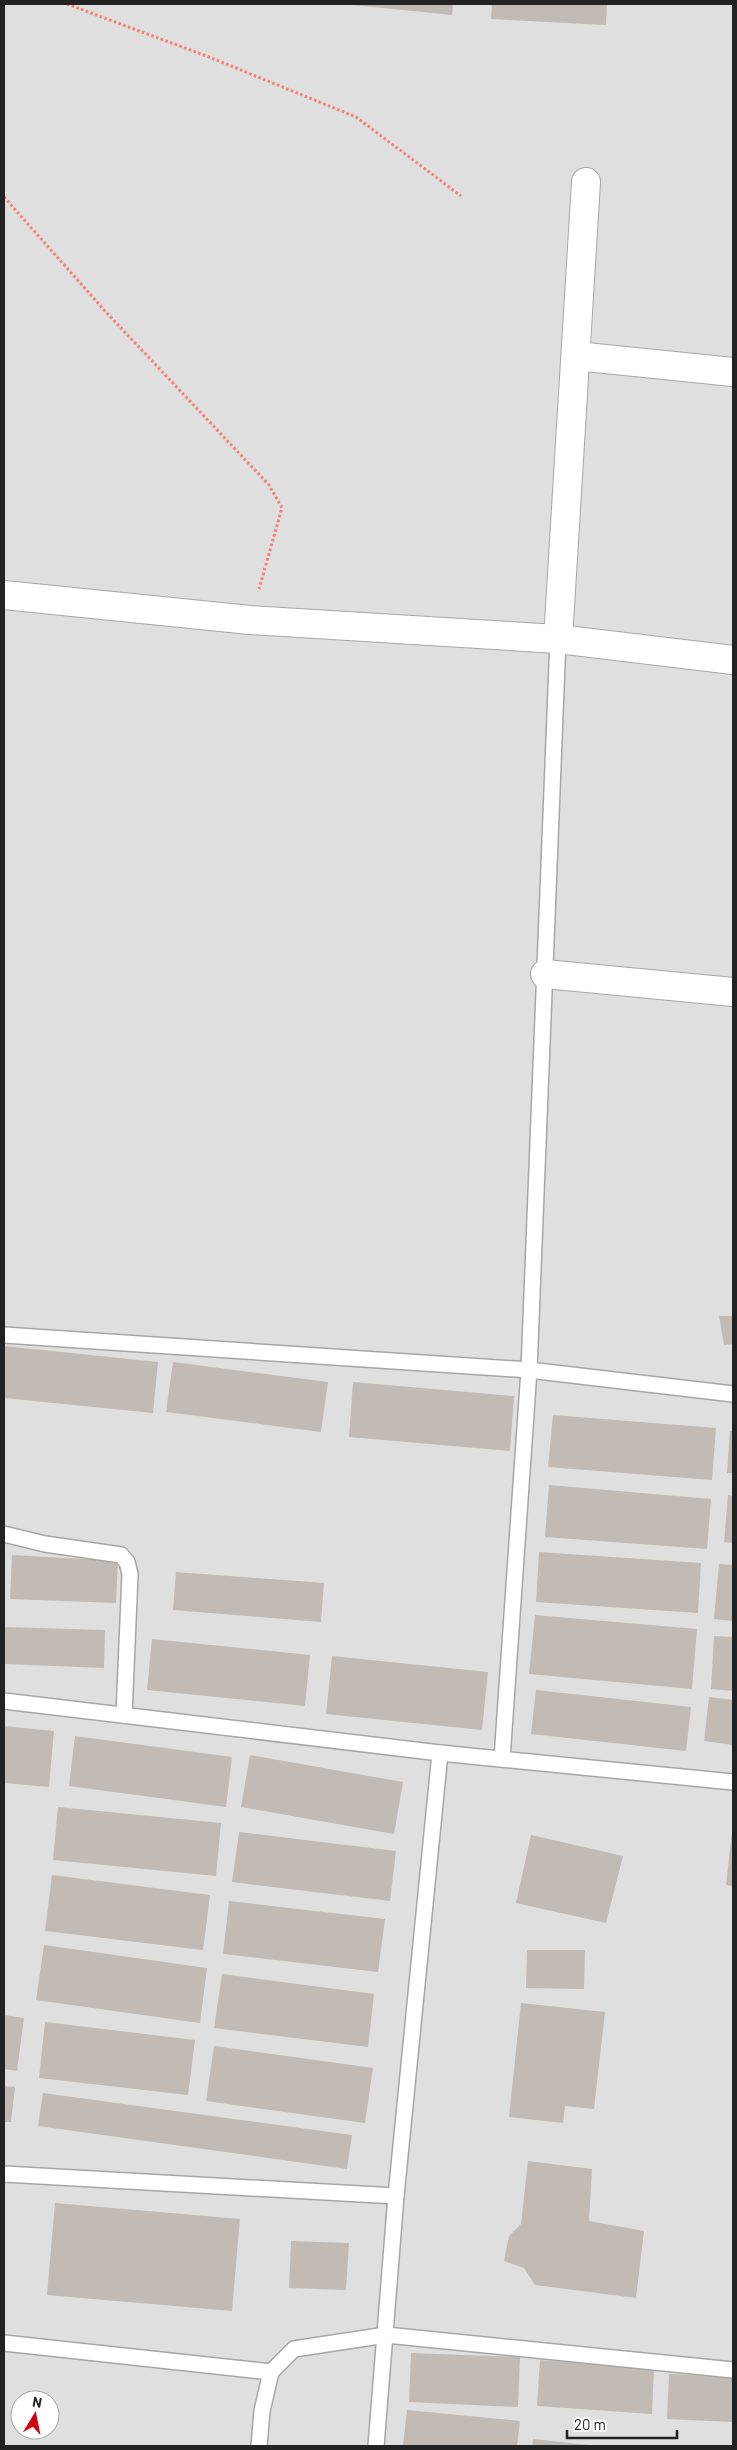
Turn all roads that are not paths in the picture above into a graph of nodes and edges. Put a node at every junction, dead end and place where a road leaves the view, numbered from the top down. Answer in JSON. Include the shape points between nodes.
{"nodes":[{"id":1,"x":586,"y":182,"type":"dead end"},
{"id":2,"x":576,"y":356,"type":"junction"},
{"id":3,"x":733,"y":372,"type":"edge"},
{"id":4,"x":4,"y":595,"type":"edge"},
{"id":5,"x":558,"y":638,"type":"junction"},
{"id":6,"x":733,"y":660,"type":"edge"},
{"id":7,"x":545,"y":974,"type":"junction"},
{"id":8,"x":733,"y":992,"type":"edge"},
{"id":9,"x":4,"y":1335,"type":"edge"},
{"id":10,"x":529,"y":1370,"type":"junction"},
{"id":11,"x":733,"y":1394,"type":"edge"},
{"id":12,"x":4,"y":1534,"type":"edge"},
{"id":13,"x":4,"y":1701,"type":"edge"},
{"id":14,"x":124,"y":1715,"type":"junction"},
{"id":15,"x":440,"y":1753,"type":"junction"},
{"id":16,"x":502,"y":1759,"type":"junction"},
{"id":17,"x":733,"y":1782,"type":"edge"},
{"id":18,"x":4,"y":2174,"type":"edge"},
{"id":19,"x":396,"y":2196,"type":"junction"},
{"id":20,"x":386,"y":2335,"type":"junction"},
{"id":21,"x":4,"y":2343,"type":"edge"},
{"id":22,"x":733,"y":2370,"type":"edge"},
{"id":23,"x":270,"y":2372,"type":"junction"},
{"id":24,"x":259,"y":2446,"type":"edge"},
{"id":25,"x":376,"y":2446,"type":"edge"}],
"edges":[{"from":1,"to":2,"type":"street"},
{"from":2,"to":3,"type":"street"},
{"from":2,"to":5,"type":"street"},
{"from":4,"to":5,"type":"street","via":[[250,620]]},
{"from":5,"to":6,"type":"street"},
{"from":5,"to":7,"type":"lane"},
{"from":7,"to":8,"type":"street"},
{"from":7,"to":10,"type":"lane"},
{"from":9,"to":10,"type":"lane"},
{"from":10,"to":11,"type":"lane"},
{"from":10,"to":16,"type":"lane"},
{"from":12,"to":14,"type":"lane","via":[[121,1555],[127,1562],[130,1574]]},
{"from":13,"to":14,"type":"lane"},
{"from":14,"to":15,"type":"lane"},
{"from":15,"to":16,"type":"lane"},
{"from":15,"to":19,"type":"lane"},
{"from":16,"to":17,"type":"lane"},
{"from":18,"to":19,"type":"lane"},
{"from":19,"to":20,"type":"lane"},
{"from":20,"to":22,"type":"lane"},
{"from":20,"to":23,"type":"lane","via":[[294,2349]]},
{"from":20,"to":25,"type":"lane"},
{"from":21,"to":23,"type":"lane"},
{"from":23,"to":24,"type":"lane"}]}
